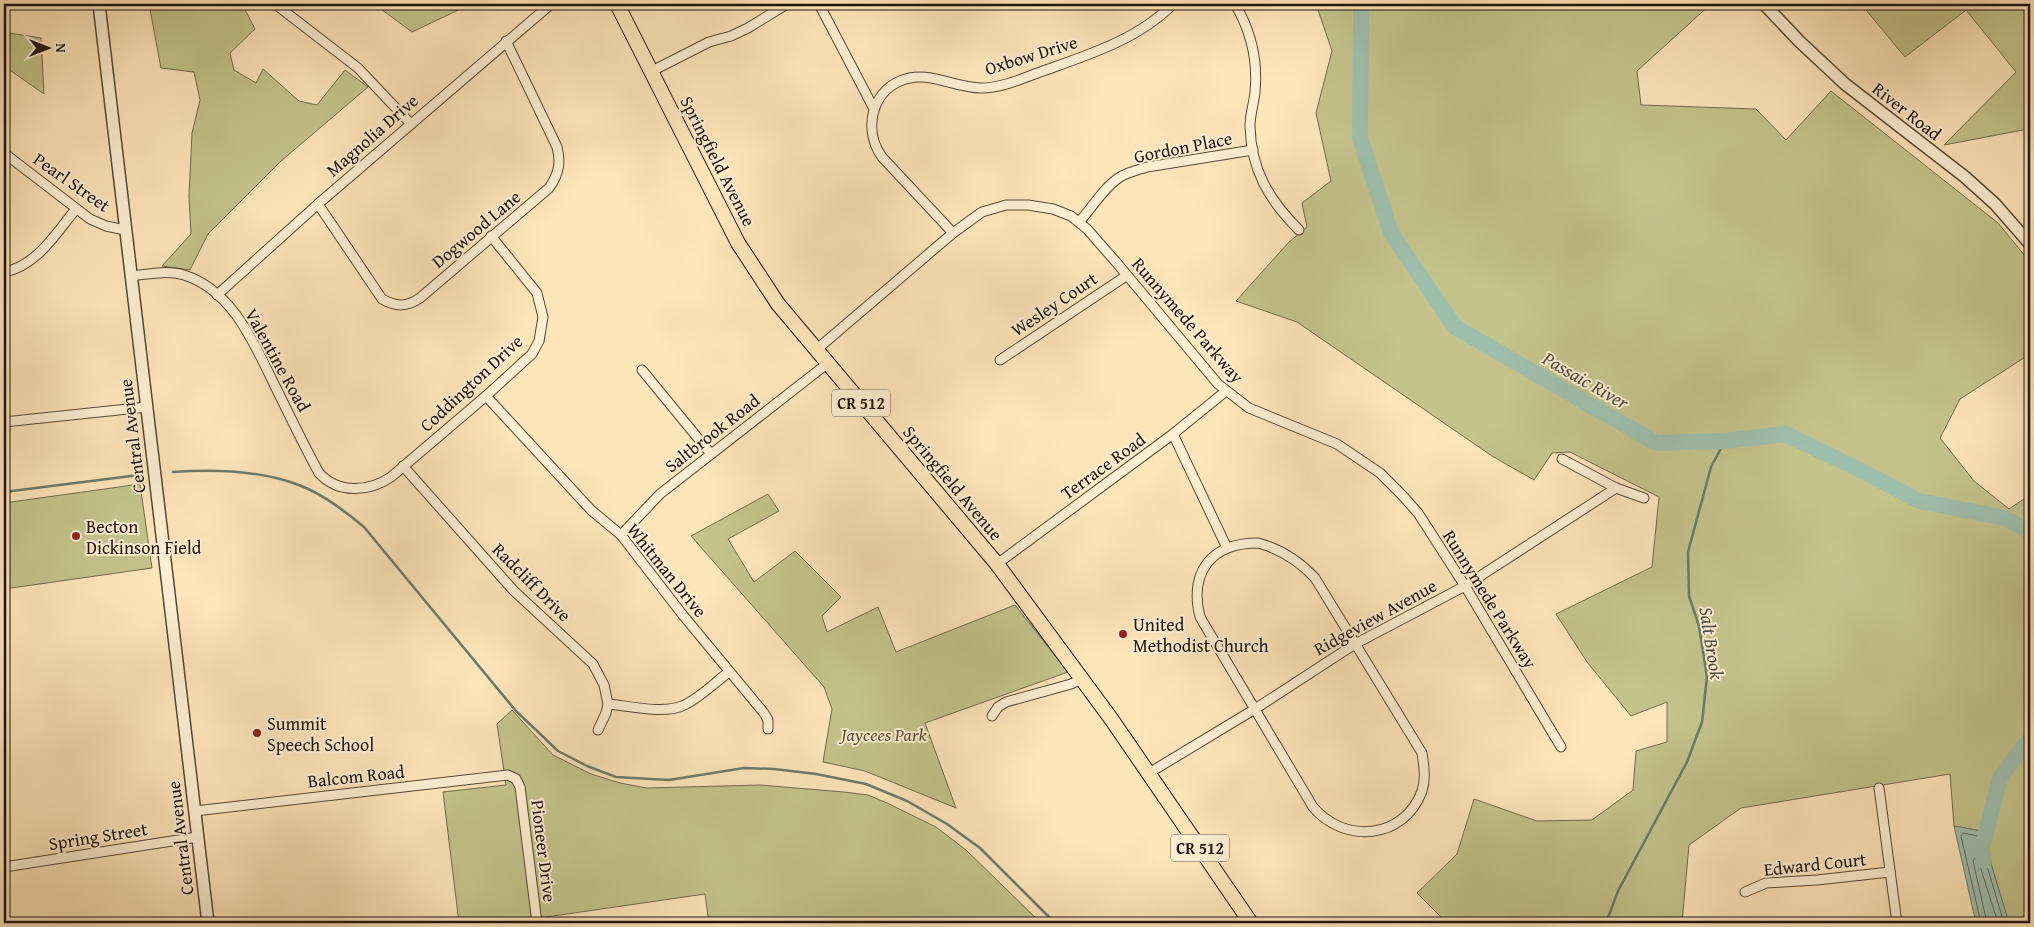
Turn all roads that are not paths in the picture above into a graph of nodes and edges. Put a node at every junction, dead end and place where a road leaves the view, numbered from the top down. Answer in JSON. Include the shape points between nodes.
{"nodes":[{"id":1,"x":99,"y":4,"type":"edge"},
{"id":2,"x":275,"y":4,"type":"edge"},
{"id":3,"x":551,"y":4,"type":"edge"},
{"id":4,"x":618,"y":4,"type":"edge"},
{"id":5,"x":787,"y":4,"type":"edge"},
{"id":6,"x":819,"y":4,"type":"edge"},
{"id":7,"x":1174,"y":4,"type":"edge"},
{"id":8,"x":1235,"y":4,"type":"edge"},
{"id":9,"x":1764,"y":4,"type":"edge"},
{"id":10,"x":506,"y":41,"type":"junction"},
{"id":11,"x":652,"y":71,"type":"junction"},
{"id":12,"x":874,"y":109,"type":"junction"},
{"id":13,"x":411,"y":124,"type":"junction"},
{"id":14,"x":1253,"y":150,"type":"junction"},
{"id":15,"x":4,"y":153,"type":"edge"},
{"id":16,"x":318,"y":204,"type":"junction"},
{"id":17,"x":76,"y":209,"type":"junction"},
{"id":18,"x":1079,"y":222,"type":"junction"},
{"id":19,"x":125,"y":230,"type":"junction"},
{"id":20,"x":1299,"y":230,"type":"dead end"},
{"id":21,"x":953,"y":232,"type":"junction"},
{"id":22,"x":491,"y":236,"type":"junction"},
{"id":23,"x":2030,"y":244,"type":"edge"},
{"id":24,"x":4,"y":272,"type":"edge"},
{"id":25,"x":131,"y":276,"type":"junction"},
{"id":26,"x":1126,"y":276,"type":"junction"},
{"id":27,"x":217,"y":296,"type":"junction"},
{"id":28,"x":816,"y":350,"type":"junction"},
{"id":29,"x":1000,"y":360,"type":"dead end"},
{"id":30,"x":828,"y":363,"type":"junction"},
{"id":31,"x":642,"y":370,"type":"dead end"},
{"id":32,"x":1226,"y":391,"type":"junction"},
{"id":33,"x":486,"y":396,"type":"junction"},
{"id":34,"x":147,"y":407,"type":"junction"},
{"id":35,"x":4,"y":422,"type":"edge"},
{"id":36,"x":1173,"y":434,"type":"junction"},
{"id":37,"x":711,"y":454,"type":"junction"},
{"id":38,"x":1562,"y":459,"type":"dead end"},
{"id":39,"x":403,"y":466,"type":"junction"},
{"id":40,"x":319,"y":473,"type":"joint"},
{"id":41,"x":1616,"y":488,"type":"junction"},
{"id":42,"x":1644,"y":498,"type":"dead end"},
{"id":43,"x":621,"y":535,"type":"junction"},
{"id":44,"x":1227,"y":548,"type":"junction"},
{"id":45,"x":996,"y":564,"type":"junction"},
{"id":46,"x":1465,"y":586,"type":"junction"},
{"id":47,"x":1355,"y":644,"type":"junction"},
{"id":48,"x":729,"y":672,"type":"junction"},
{"id":49,"x":1082,"y":679,"type":"junction"},
{"id":50,"x":608,"y":704,"type":"junction"},
{"id":51,"x":1255,"y":709,"type":"junction"},
{"id":52,"x":992,"y":716,"type":"dead end"},
{"id":53,"x":598,"y":730,"type":"dead end"},
{"id":54,"x":768,"y":730,"type":"dead end"},
{"id":55,"x":1562,"y":747,"type":"dead end"},
{"id":56,"x":1148,"y":773,"type":"junction"},
{"id":57,"x":519,"y":783,"type":"joint"},
{"id":58,"x":1879,"y":788,"type":"dead end"},
{"id":59,"x":194,"y":811,"type":"junction"},
{"id":60,"x":198,"y":837,"type":"junction"},
{"id":61,"x":4,"y":867,"type":"edge"},
{"id":62,"x":1890,"y":872,"type":"junction"},
{"id":63,"x":1745,"y":892,"type":"dead end"},
{"id":64,"x":208,"y":923,"type":"edge"},
{"id":65,"x":537,"y":923,"type":"edge"},
{"id":66,"x":1251,"y":923,"type":"edge"},
{"id":67,"x":1897,"y":923,"type":"edge"}],
"edges":[{"from":1,"to":19,"type":"street","name":"Central Avenue"},
{"from":2,"to":13,"type":"street","via":[[358,68]]},
{"from":3,"to":10,"type":"street","name":"Magnolia Drive"},
{"from":4,"to":11,"type":"main road","name":"Springfield Avenue","number":"CR 512"},
{"from":5,"to":11,"type":"street","via":[[748,28],[709,42]]},
{"from":6,"to":12,"type":"street"},
{"from":7,"to":12,"type":"street","name":"Oxbow Drive","via":[[1155,20],[1107,47],[1004,85],[972,88],[928,76],[907,78],[889,88]]},
{"from":8,"to":14,"type":"street","via":[[1246,25],[1255,60],[1256,81],[1250,124]]},
{"from":9,"to":23,"type":"street","name":"River Road","via":[[1845,84],[1977,188]]},
{"from":10,"to":13,"type":"street","name":"Magnolia Drive"},
{"from":10,"to":22,"type":"street","name":"Dogwood Lane","via":[[557,146],[559,164],[549,188]]},
{"from":11,"to":28,"type":"main road","name":"Springfield Avenue","number":"CR 512","via":[[738,243],[768,291]]},
{"from":12,"to":21,"type":"street","via":[[872,134],[879,153]]},
{"from":13,"to":16,"type":"street","name":"Magnolia Drive"},
{"from":14,"to":18,"type":"street","name":"Gordon Place","via":[[1132,172],[1111,185]]},
{"from":14,"to":20,"type":"street","via":[[1256,166],[1268,192]]},
{"from":15,"to":17,"type":"street","name":"Pearl Street"},
{"from":16,"to":22,"type":"street","name":"Dogwood Lane","via":[[382,299],[398,306],[420,298]]},
{"from":16,"to":27,"type":"street","name":"Magnolia Drive"},
{"from":17,"to":19,"type":"street","name":"Pearl Street","via":[[99,224]]},
{"from":17,"to":24,"type":"street","via":[[37,256],[21,267]]},
{"from":18,"to":21,"type":"street","name":"Runnymede Parkway","via":[[1045,206],[1006,205],[982,212]]},
{"from":18,"to":26,"type":"street","name":"Runnymede Parkway"},
{"from":19,"to":25,"type":"street","name":"Central Avenue"},
{"from":21,"to":28,"type":"street","name":"Runnymede Parkway"},
{"from":22,"to":33,"type":"street","name":"Coddington Drive","via":[[537,293],[543,325],[532,354]]},
{"from":25,"to":27,"type":"street","name":"Valentine Road","via":[[183,275]]},
{"from":25,"to":34,"type":"street","name":"Central Avenue"},
{"from":26,"to":29,"type":"street","name":"Wesley Court"},
{"from":26,"to":32,"type":"street","name":"Runnymede Parkway"},
{"from":27,"to":40,"type":"street","name":"Valentine Road","via":[[246,330]]},
{"from":28,"to":30,"type":"main road","name":"Springfield Avenue","number":"CR 512"},
{"from":30,"to":37,"type":"street","name":"Saltbrook Road"},
{"from":30,"to":45,"type":"main road","name":"Springfield Avenue","number":"CR 512"},
{"from":31,"to":37,"type":"street"},
{"from":32,"to":36,"type":"street","name":"Terrace Road"},
{"from":32,"to":46,"type":"street","name":"Runnymede Parkway","via":[[1249,408],[1337,444],[1380,473],[1418,513]]},
{"from":33,"to":39,"type":"street","name":"Coddington Drive"},
{"from":33,"to":43,"type":"street","name":"Whitman Drive","via":[[591,510]]},
{"from":34,"to":35,"type":"street"},
{"from":34,"to":59,"type":"street","name":"Central Avenue"},
{"from":36,"to":44,"type":"street"},
{"from":36,"to":45,"type":"street","name":"Terrace Road"},
{"from":37,"to":43,"type":"street","name":"Saltbrook Road","via":[[660,494]]},
{"from":38,"to":41,"type":"street"},
{"from":39,"to":40,"type":"street","name":"Coddington Drive","via":[[385,481],[362,489],[338,485]]},
{"from":39,"to":50,"type":"street","name":"Radcliff Drive","via":[[514,591],[593,664],[604,685]]},
{"from":41,"to":42,"type":"street"},
{"from":41,"to":46,"type":"street","name":"Ridgeview Avenue"},
{"from":43,"to":48,"type":"street","name":"Whitman Drive"},
{"from":44,"to":47,"type":"street","via":[[1258,544],[1281,551],[1301,564],[1315,578]]},
{"from":44,"to":51,"type":"street","via":[[1215,554],[1204,568],[1197,591],[1198,607],[1206,629]]},
{"from":45,"to":49,"type":"main road","name":"Springfield Avenue","number":"CR 512"},
{"from":46,"to":47,"type":"street","name":"Ridgeview Avenue"},
{"from":46,"to":55,"type":"street","name":"Runnymede Parkway"},
{"from":47,"to":51,"type":"street","name":"Ridgeview Avenue"},
{"from":47,"to":51,"type":"street","via":[[1422,754],[1422,791],[1404,817],[1381,831],[1356,832],[1343,829],[1321,816]]},
{"from":48,"to":50,"type":"street","via":[[680,707],[658,709]]},
{"from":48,"to":54,"type":"street","name":"Whitman Drive","via":[[764,713]]},
{"from":49,"to":52,"type":"street","via":[[1006,702]]},
{"from":49,"to":56,"type":"main road","name":"Springfield Avenue","number":"CR 512"},
{"from":50,"to":53,"type":"street"},
{"from":51,"to":56,"type":"street","name":"Ridgeview Avenue"},
{"from":56,"to":66,"type":"main road","name":"Springfield Avenue","number":"CR 512"},
{"from":57,"to":59,"type":"street","name":"Balcom Road","via":[[512,776],[503,775]]},
{"from":57,"to":65,"type":"street","name":"Pioneer Drive"},
{"from":58,"to":62,"type":"street"},
{"from":59,"to":60,"type":"street","name":"Central Avenue"},
{"from":60,"to":61,"type":"street","name":"Spring Street"},
{"from":60,"to":64,"type":"street","name":"Central Avenue"},
{"from":62,"to":63,"type":"street","name":"Edward Court","via":[[1766,883]]},
{"from":62,"to":67,"type":"street"}]}
